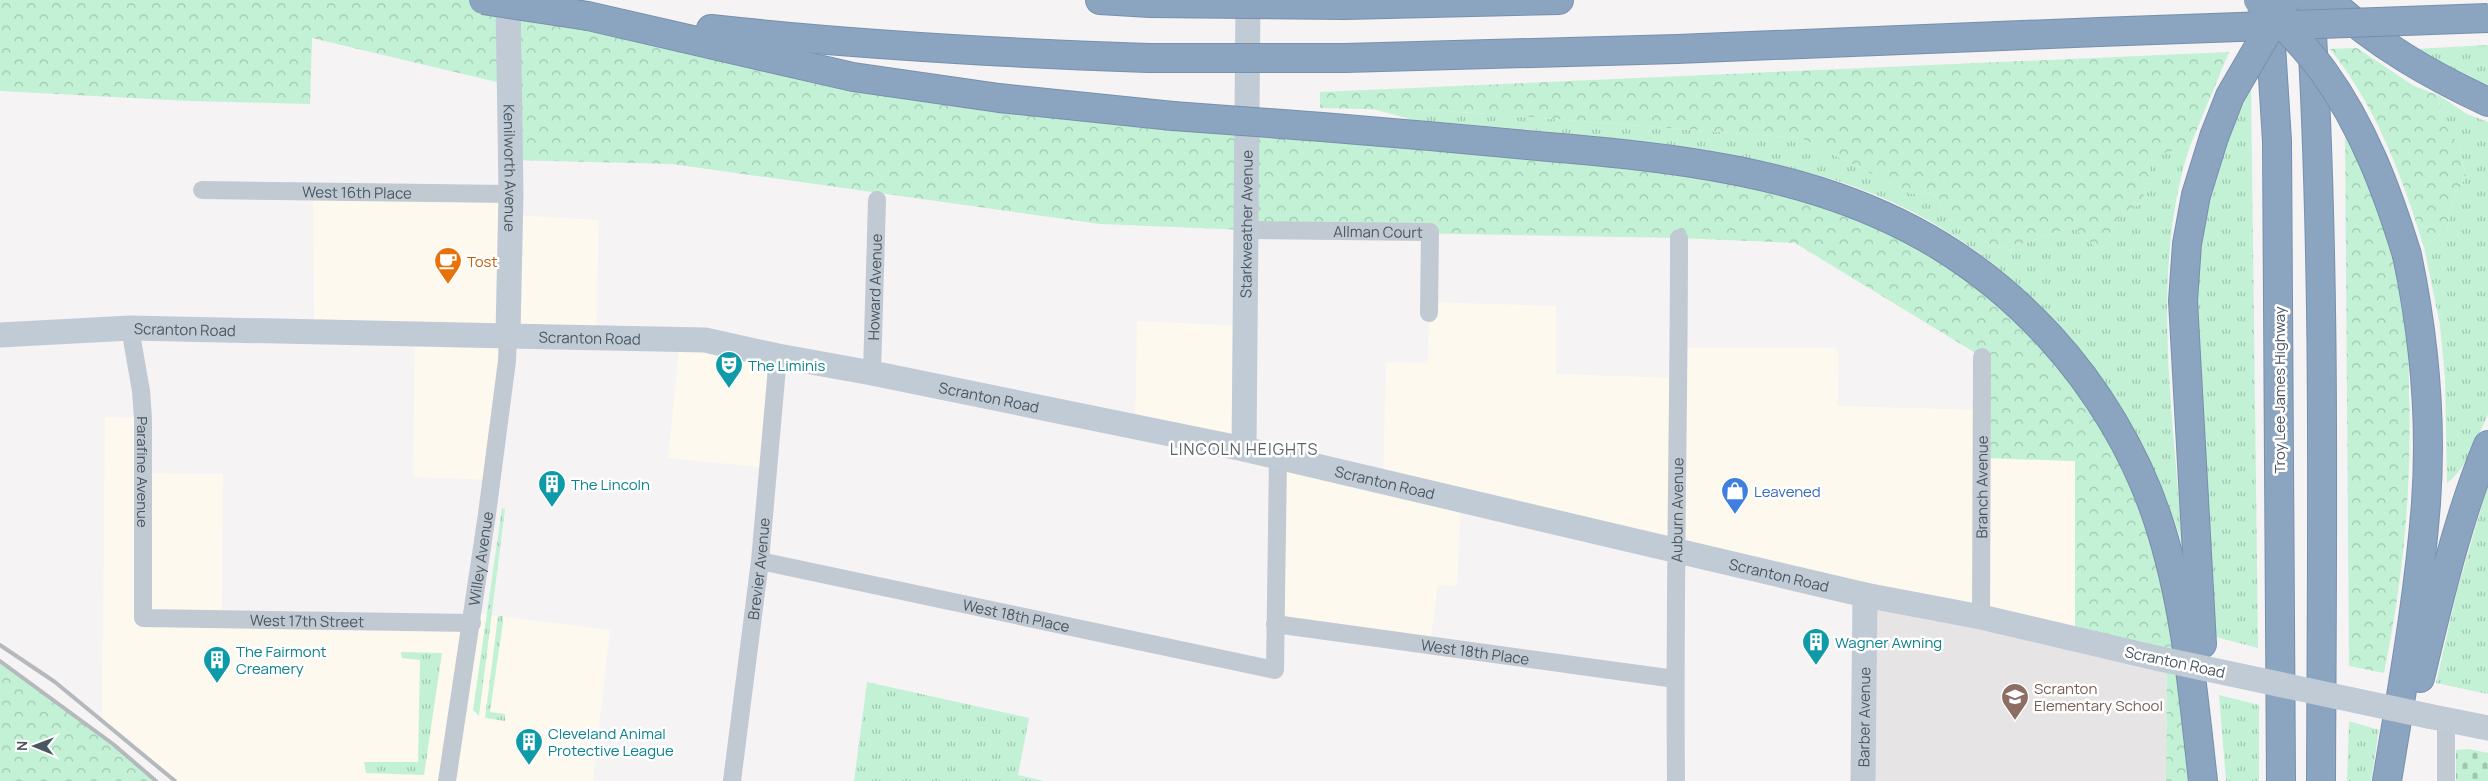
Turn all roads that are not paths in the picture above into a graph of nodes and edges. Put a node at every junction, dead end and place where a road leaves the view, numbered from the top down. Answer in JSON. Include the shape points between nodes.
{"nodes":[{"id":1,"x":483,"y":0,"type":"edge"},
{"id":2,"x":508,"y":0,"type":"edge"},
{"id":3,"x":1100,"y":0,"type":"edge"},
{"id":4,"x":1248,"y":0,"type":"edge"},
{"id":5,"x":1559,"y":0,"type":"edge"},
{"id":6,"x":2258,"y":0,"type":"edge"},
{"id":7,"x":2268,"y":0,"type":"edge"},
{"id":8,"x":2286,"y":0,"type":"edge"},
{"id":9,"x":2310,"y":0,"type":"edge"},
{"id":10,"x":2329,"y":0,"type":"edge"},
{"id":11,"x":588,"y":16,"type":"junction"},
{"id":12,"x":2488,"y":18,"type":"edge"},
{"id":13,"x":2488,"y":102,"type":"edge"},
{"id":14,"x":202,"y":190,"type":"dead end"},
{"id":15,"x":511,"y":194,"type":"junction"},
{"id":16,"x":877,"y":200,"type":"dead end"},
{"id":17,"x":1246,"y":230,"type":"junction"},
{"id":18,"x":1679,"y":238,"type":"dead end"},
{"id":19,"x":1429,"y":313,"type":"dead end"},
{"id":20,"x":130,"y":328,"type":"junction"},
{"id":21,"x":508,"y":334,"type":"junction"},
{"id":22,"x":0,"y":335,"type":"edge"},
{"id":23,"x":778,"y":356,"type":"junction"},
{"id":24,"x":1982,"y":357,"type":"dead end"},
{"id":25,"x":872,"y":373,"type":"junction"},
{"id":26,"x":2488,"y":445,"type":"edge"},
{"id":27,"x":1244,"y":449,"type":"junction"},
{"id":28,"x":1278,"y":458,"type":"junction"},
{"id":29,"x":1675,"y":550,"type":"junction"},
{"id":30,"x":760,"y":561,"type":"junction"},
{"id":31,"x":1865,"y":594,"type":"junction"},
{"id":32,"x":144,"y":618,"type":"joint"},
{"id":33,"x":1982,"y":618,"type":"junction"},
{"id":34,"x":472,"y":623,"type":"junction"},
{"id":35,"x":1275,"y":624,"type":"junction"},
{"id":36,"x":1675,"y":679,"type":"junction"},
{"id":37,"x":2437,"y":718,"type":"junction"},
{"id":38,"x":2488,"y":728,"type":"edge"},
{"id":39,"x":448,"y":781,"type":"edge"},
{"id":40,"x":732,"y":781,"type":"edge"},
{"id":41,"x":1676,"y":781,"type":"edge"},
{"id":42,"x":1863,"y":781,"type":"edge"},
{"id":43,"x":2203,"y":781,"type":"edge"},
{"id":44,"x":2210,"y":781,"type":"edge"},
{"id":45,"x":2281,"y":781,"type":"edge"},
{"id":46,"x":2321,"y":781,"type":"edge"},
{"id":47,"x":2387,"y":781,"type":"edge"},
{"id":48,"x":2405,"y":781,"type":"edge"},
{"id":49,"x":2446,"y":781,"type":"edge"}],
"edges":[{"from":1,"to":11,"type":"highway","bridge":true},
{"from":2,"to":15,"type":"street","name":"Kenilworth Avenue"},
{"from":3,"to":5,"type":"highway","bridge":true,"via":[[1345,5]]},
{"from":4,"to":17,"type":"street","name":"Starkweather Avenue"},
{"from":6,"to":47,"type":"highway","bridge":true,"via":[[2322,70],[2350,112],[2391,203],[2417,302],[2424,354],[2426,502],[2416,596]]},
{"from":7,"to":45,"type":"highway","name":"Troy Lee James Highway","via":[[2277,141]]},
{"from":8,"to":44,"type":"highway","bridge":true,"via":[[2230,96],[2196,195],[2187,244],[2183,301]]},
{"from":9,"to":46,"type":"highway","via":[[2318,124],[2321,316]]},
{"from":10,"to":13,"type":"highway","via":[[2386,46],[2430,74]]},
{"from":11,"to":12,"type":"highway","bridge":true,"via":[[831,42],[1148,58],[1345,58],[1677,49]]},
{"from":11,"to":43,"type":"highway","bridge":true,"via":[[853,77],[999,98],[1649,156],[1757,174],[1825,192],[1881,214],[1970,265],[2026,310],[2063,351],[2103,405],[2146,486],[2179,595]]},
{"from":14,"to":15,"type":"street","name":"West 16th Place"},
{"from":15,"to":21,"type":"street","name":"Kenilworth Avenue"},
{"from":16,"to":25,"type":"street","name":"Howard Avenue"},
{"from":17,"to":19,"type":"street","name":"Allman Court","via":[[1430,232]]},
{"from":17,"to":27,"type":"street","name":"Starkweather Avenue"},
{"from":18,"to":29,"type":"street","name":"Auburn Avenue"},
{"from":20,"to":21,"type":"street","name":"Scranton Road"},
{"from":20,"to":22,"type":"street","name":"Scranton Road"},
{"from":20,"to":32,"type":"street","name":"Parafine Avenue","via":[[143,418]]},
{"from":21,"to":23,"type":"street","name":"Scranton Road","via":[[705,340]]},
{"from":21,"to":34,"type":"street","name":"Willey Avenue"},
{"from":23,"to":25,"type":"street","name":"Scranton Road"},
{"from":23,"to":30,"type":"street","name":"Brevier Avenue"},
{"from":24,"to":33,"type":"street","name":"Branch Avenue"},
{"from":25,"to":27,"type":"street","name":"Scranton Road"},
{"from":26,"to":48,"type":"highway","via":[[2434,620],[2419,682]]},
{"from":27,"to":28,"type":"street","name":"Scranton Road"},
{"from":28,"to":29,"type":"street","name":"Scranton Road"},
{"from":28,"to":35,"type":"street"},
{"from":29,"to":31,"type":"street","name":"Scranton Road"},
{"from":29,"to":36,"type":"street","name":"Auburn Avenue"},
{"from":30,"to":35,"type":"street","name":"West 18th Place","via":[[1274,670]]},
{"from":30,"to":40,"type":"street","name":"Brevier Avenue"},
{"from":31,"to":33,"type":"street","name":"Scranton Road"},
{"from":31,"to":42,"type":"street","name":"Barber Avenue"},
{"from":32,"to":34,"type":"street","name":"West 17th Street"},
{"from":33,"to":37,"type":"street","name":"Scranton Road","bridge":true},
{"from":34,"to":39,"type":"street","name":"Willey Avenue"},
{"from":35,"to":36,"type":"street","name":"West 18th Place"},
{"from":36,"to":41,"type":"street","name":"Auburn Avenue"},
{"from":37,"to":38,"type":"street","name":"Scranton Road"},
{"from":37,"to":49,"type":"street"}]}
